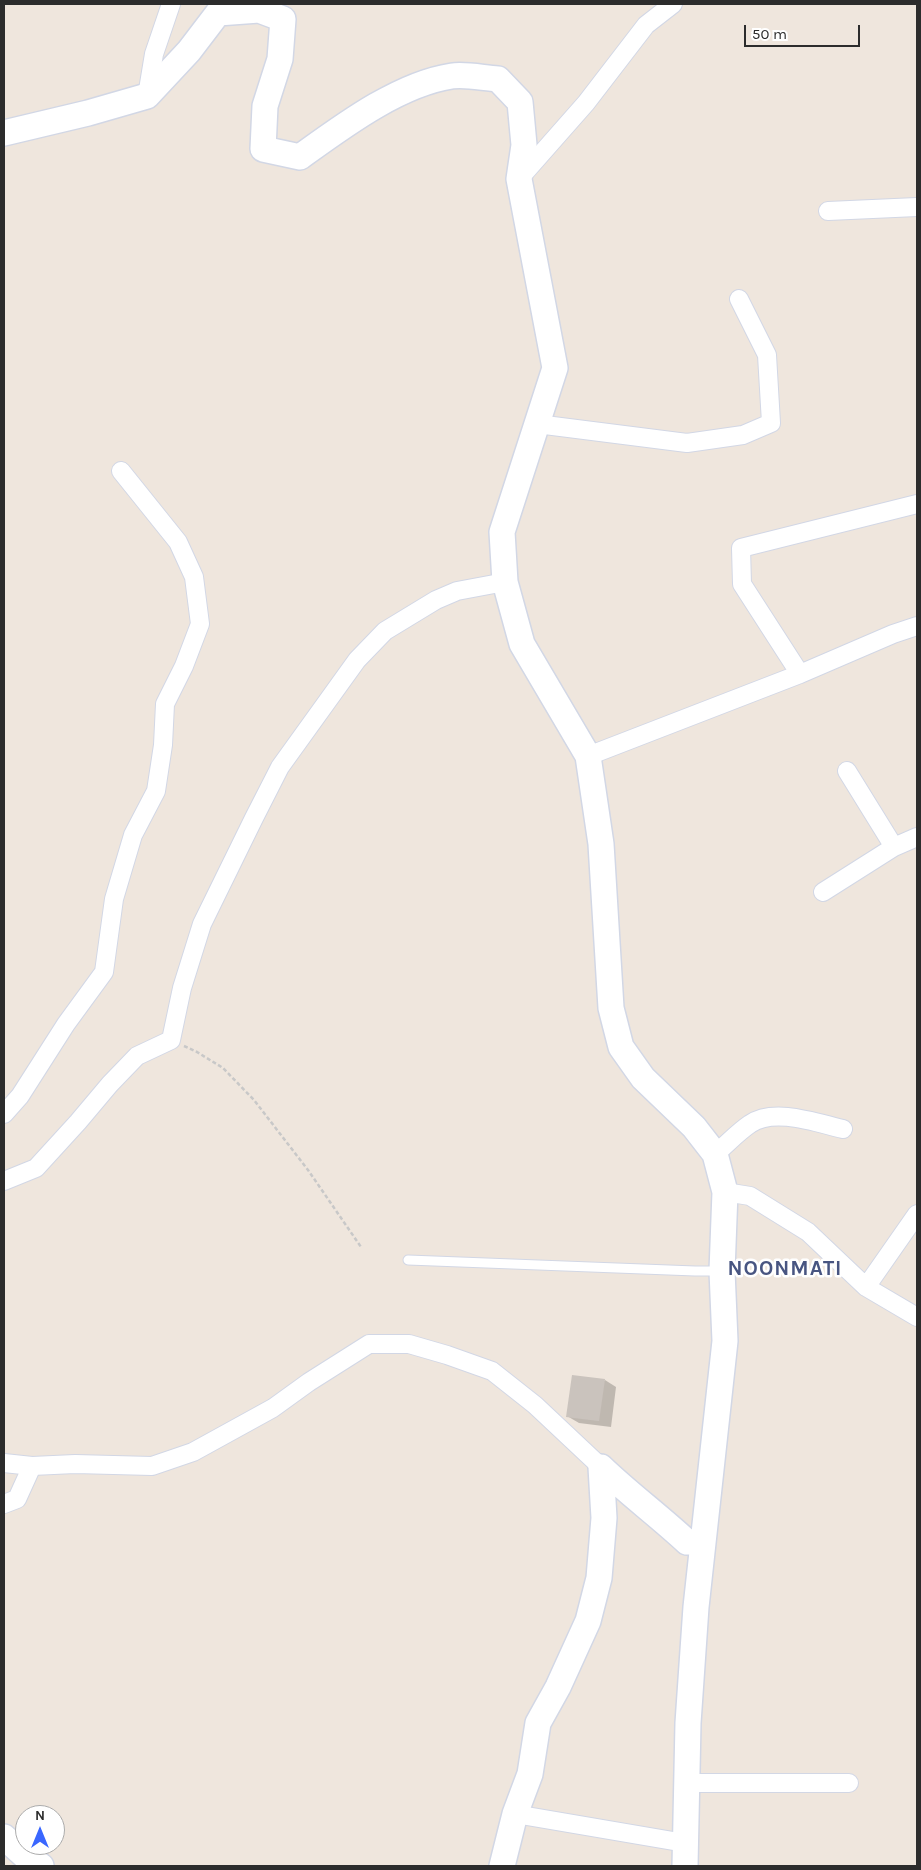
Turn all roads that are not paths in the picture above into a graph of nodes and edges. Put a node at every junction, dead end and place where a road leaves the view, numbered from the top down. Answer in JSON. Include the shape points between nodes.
{"nodes":[{"id":1,"x":656,"y":4,"type":"edge"},
{"id":2,"x":673,"y":4,"type":"edge"},
{"id":3,"x":166,"y":8,"type":"edge"},
{"id":4,"x":646,"y":25,"type":"junction"},
{"id":5,"x":147,"y":96,"type":"junction"},
{"id":6,"x":4,"y":133,"type":"edge"},
{"id":7,"x":519,"y":179,"type":"junction"},
{"id":8,"x":917,"y":207,"type":"edge"},
{"id":9,"x":828,"y":211,"type":"dead end"},
{"id":10,"x":739,"y":299,"type":"dead end"},
{"id":11,"x":537,"y":424,"type":"junction"},
{"id":12,"x":121,"y":470,"type":"dead end"},
{"id":13,"x":917,"y":504,"type":"edge"},
{"id":14,"x":505,"y":582,"type":"junction"},
{"id":15,"x":917,"y":626,"type":"edge"},
{"id":16,"x":800,"y":674,"type":"junction"},
{"id":17,"x":588,"y":756,"type":"junction"},
{"id":18,"x":847,"y":771,"type":"dead end"},
{"id":19,"x":917,"y":837,"type":"edge"},
{"id":20,"x":894,"y":847,"type":"junction"},
{"id":21,"x":823,"y":892,"type":"dead end"},
{"id":22,"x":4,"y":1114,"type":"edge"},
{"id":23,"x":844,"y":1130,"type":"dead end"},
{"id":24,"x":715,"y":1154,"type":"junction"},
{"id":25,"x":4,"y":1181,"type":"edge"},
{"id":26,"x":725,"y":1192,"type":"junction"},
{"id":27,"x":917,"y":1214,"type":"edge"},
{"id":28,"x":408,"y":1260,"type":"dead end"},
{"id":29,"x":722,"y":1271,"type":"junction"},
{"id":30,"x":866,"y":1287,"type":"junction"},
{"id":31,"x":723,"y":1303,"type":"junction"},
{"id":32,"x":917,"y":1317,"type":"edge"},
{"id":33,"x":4,"y":1463,"type":"edge"},
{"id":34,"x":32,"y":1466,"type":"junction"},
{"id":35,"x":600,"y":1468,"type":"junction"},
{"id":36,"x":4,"y":1504,"type":"edge"},
{"id":37,"x":687,"y":1542,"type":"junction"},
{"id":38,"x":681,"y":1702,"type":"junction"},
{"id":39,"x":686,"y":1783,"type":"junction"},
{"id":40,"x":849,"y":1783,"type":"dead end"},
{"id":41,"x":515,"y":1814,"type":"junction"},
{"id":42,"x":4,"y":1837,"type":"edge"},
{"id":43,"x":680,"y":1850,"type":"edge"},
{"id":44,"x":41,"y":1866,"type":"edge"},
{"id":45,"x":502,"y":1866,"type":"edge"},
{"id":46,"x":668,"y":1866,"type":"edge"}],
"edges":[{"from":1,"to":4,"type":"street"},
{"from":2,"to":4,"type":"street"},
{"from":3,"to":5,"type":"street"},
{"from":4,"to":7,"type":"street","via":[[586,103]]},
{"from":5,"to":6,"type":"street"},
{"from":5,"to":7,"type":"street","via":[[189,51],[218,13],[259,10],[283,19],[280,59],[265,106],[263,149],[300,156],[356,117],[418,85],[453,76],[498,79],[520,102],[524,146]]},
{"from":7,"to":11,"type":"street","via":[[555,368]]},
{"from":8,"to":9,"type":"street"},
{"from":10,"to":11,"type":"street","via":[[767,355],[771,423],[743,435],[687,442]]},
{"from":11,"to":14,"type":"street","via":[[502,532]]},
{"from":12,"to":22,"type":"street","via":[[178,542],[194,577],[200,624],[165,704],[156,791],[133,835],[114,898],[104,972],[20,1096]]},
{"from":13,"to":16,"type":"street","via":[[741,548],[742,584]]},
{"from":14,"to":17,"type":"street","via":[[522,644]]},
{"from":14,"to":25,"type":"street","via":[[457,591],[436,600],[385,631],[357,660],[280,767],[202,924],[182,988],[171,1040],[137,1056],[36,1168]]},
{"from":15,"to":16,"type":"street"},
{"from":16,"to":17,"type":"street"},
{"from":17,"to":24,"type":"street","via":[[600,844],[610,1008],[621,1047],[644,1078],[694,1127]]},
{"from":18,"to":20,"type":"street"},
{"from":19,"to":20,"type":"street"},
{"from":20,"to":21,"type":"street"},
{"from":23,"to":24,"type":"street","via":[[778,1115],[751,1123]]},
{"from":24,"to":26,"type":"street"},
{"from":26,"to":29,"type":"street"},
{"from":26,"to":30,"type":"street","via":[[750,1196],[808,1232]]},
{"from":27,"to":30,"type":"street"},
{"from":28,"to":29,"type":"lane"},
{"from":29,"to":31,"type":"street"},
{"from":30,"to":32,"type":"street"},
{"from":31,"to":37,"type":"street","via":[[713,1331]]},
{"from":31,"to":38,"type":"street","via":[[725,1341],[696,1607]]},
{"from":33,"to":34,"type":"street"},
{"from":34,"to":35,"type":"street","via":[[152,1466],[193,1452],[266,1412],[369,1344],[409,1344],[492,1371],[535,1405]]},
{"from":34,"to":36,"type":"street","via":[[17,1499]]},
{"from":35,"to":37,"type":"street"},
{"from":35,"to":41,"type":"street","via":[[604,1518],[596,1587],[588,1621],[538,1723],[530,1774]]},
{"from":37,"to":38,"type":"street"},
{"from":38,"to":39,"type":"street"},
{"from":38,"to":43,"type":"street"},
{"from":39,"to":40,"type":"street"},
{"from":39,"to":43,"type":"street"},
{"from":41,"to":43,"type":"street"},
{"from":41,"to":45,"type":"street"},
{"from":42,"to":44,"type":"street"},
{"from":43,"to":46,"type":"street"}]}
